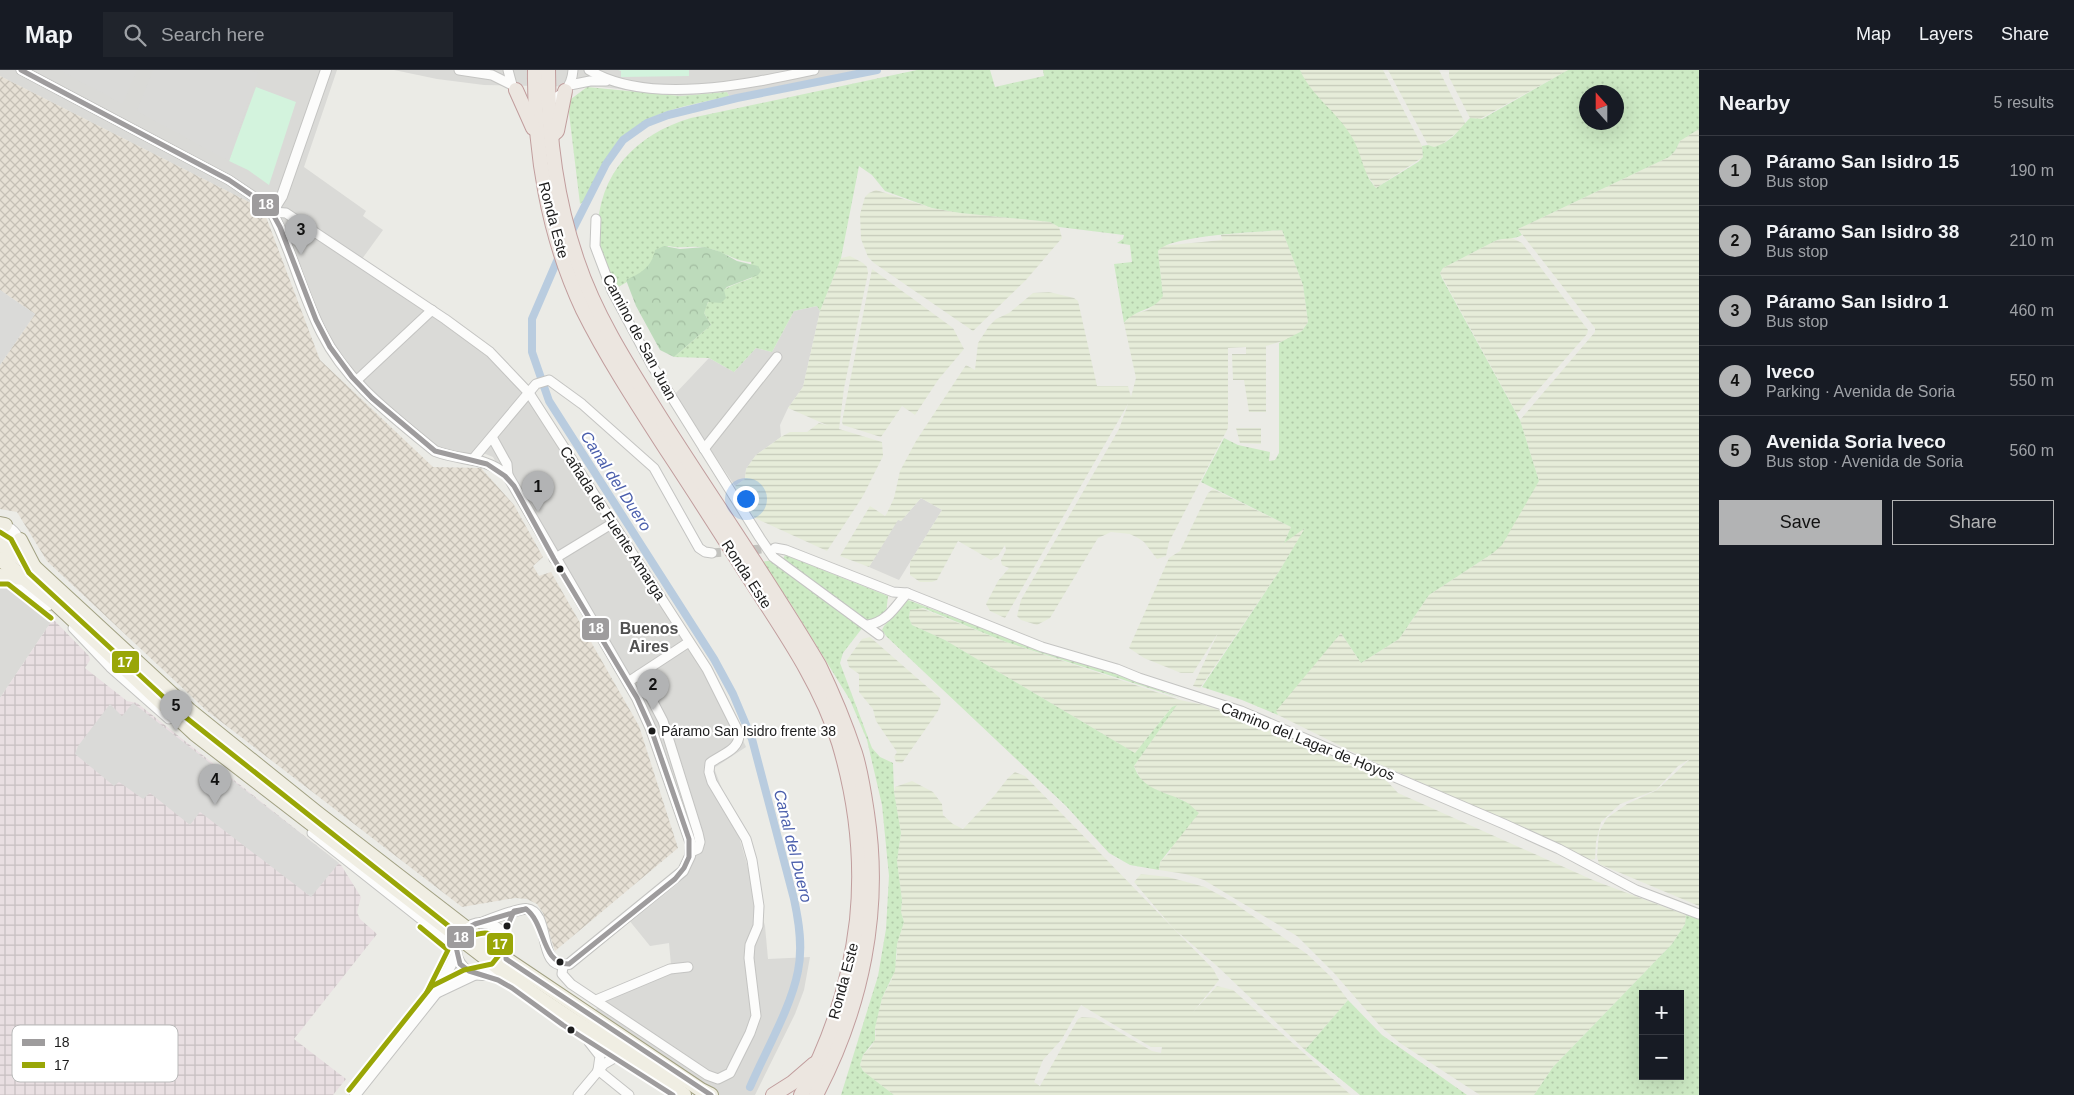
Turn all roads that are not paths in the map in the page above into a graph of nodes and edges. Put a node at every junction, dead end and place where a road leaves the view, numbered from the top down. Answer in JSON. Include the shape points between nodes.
{"nodes":[{"id":1,"x":21,"y":70,"type":"edge"},
{"id":2,"x":326,"y":70,"type":"edge"},
{"id":3,"x":459,"y":70,"type":"edge"},
{"id":4,"x":508,"y":70,"type":"edge"},
{"id":5,"x":535,"y":70,"type":"edge"},
{"id":6,"x":548,"y":70,"type":"edge"},
{"id":7,"x":574,"y":70,"type":"edge"},
{"id":8,"x":589,"y":70,"type":"edge"},
{"id":9,"x":814,"y":70,"type":"edge"},
{"id":10,"x":607,"y":80,"type":"junction"},
{"id":11,"x":514,"y":87,"type":"junction"},
{"id":12,"x":568,"y":88,"type":"junction"},
{"id":13,"x":541,"y":101,"type":"junction"},
{"id":14,"x":544,"y":137,"type":"junction"},
{"id":15,"x":272,"y":212,"type":"junction"},
{"id":16,"x":596,"y":219,"type":"dead end"},
{"id":17,"x":572,"y":264,"type":"junction"},
{"id":18,"x":432,"y":310,"type":"junction"},
{"id":19,"x":777,"y":356,"type":"dead end"},
{"id":20,"x":356,"y":381,"type":"junction"},
{"id":21,"x":529,"y":392,"type":"junction"},
{"id":22,"x":492,"y":437,"type":"junction"},
{"id":23,"x":704,"y":449,"type":"junction"},
{"id":24,"x":473,"y":459,"type":"junction"},
{"id":25,"x":508,"y":476,"type":"junction"},
{"id":26,"x":613,"y":523,"type":"junction"},
{"id":27,"x":2,"y":524,"type":"edge"},
{"id":28,"x":20,"y":540,"type":"joint"},
{"id":29,"x":0,"y":544,"type":"edge"},
{"id":30,"x":774,"y":548,"type":"tunnel mouth"},
{"id":31,"x":712,"y":553,"type":"tunnel mouth"},
{"id":32,"x":0,"y":559,"type":"edge"},
{"id":33,"x":554,"y":559,"type":"junction"},
{"id":34,"x":15,"y":572,"type":"edge"},
{"id":35,"x":907,"y":593,"type":"junction"},
{"id":36,"x":868,"y":625,"type":"junction"},
{"id":37,"x":879,"y":635,"type":"dead end"},
{"id":38,"x":689,"y":642,"type":"junction"},
{"id":39,"x":639,"y":674,"type":"junction"},
{"id":40,"x":628,"y":682,"type":"junction"},
{"id":41,"x":691,"y":852,"type":"junction"},
{"id":42,"x":514,"y":911,"type":"junction"},
{"id":43,"x":1699,"y":914,"type":"edge"},
{"id":44,"x":481,"y":923,"type":"junction"},
{"id":45,"x":506,"y":938,"type":"junction"},
{"id":46,"x":459,"y":942,"type":"junction"},
{"id":47,"x":503,"y":964,"type":"junction"},
{"id":48,"x":562,"y":966,"type":"junction"},
{"id":49,"x":688,"y":967,"type":"dead end"},
{"id":50,"x":476,"y":974,"type":"junction"},
{"id":51,"x":437,"y":992,"type":"junction"},
{"id":52,"x":596,"y":1000,"type":"junction"},
{"id":53,"x":589,"y":1042,"type":"dead end"},
{"id":54,"x":616,"y":1057,"type":"dead end"},
{"id":55,"x":818,"y":1060,"type":"junction"},
{"id":56,"x":598,"y":1070,"type":"junction"},
{"id":57,"x":828,"y":1074,"type":"junction"},
{"id":58,"x":355,"y":1095,"type":"edge"},
{"id":59,"x":578,"y":1095,"type":"edge"},
{"id":60,"x":629,"y":1095,"type":"edge"},
{"id":61,"x":684,"y":1095,"type":"edge"},
{"id":62,"x":711,"y":1095,"type":"edge"},
{"id":63,"x":773,"y":1095,"type":"edge"},
{"id":64,"x":801,"y":1095,"type":"edge"},
{"id":65,"x":816,"y":1095,"type":"edge"},
{"id":66,"x":826,"y":1095,"type":"edge"}],
"edges":[{"from":1,"to":15,"type":"street","via":[[229,180]]},
{"from":2,"to":15,"type":"street","via":[[282,196]]},
{"from":3,"to":11,"type":"street","via":[[492,75]]},
{"from":4,"to":11,"type":"street"},
{"from":5,"to":13,"type":"highway","name":"Ronda Este"},
{"from":6,"to":13,"type":"highway","name":"Ronda Este"},
{"from":7,"to":12,"type":"street"},
{"from":8,"to":10,"type":"street"},
{"from":9,"to":10,"type":"street","via":[[751,83],[683,88],[643,87]]},
{"from":10,"to":12,"type":"street","via":[[590,80]]},
{"from":11,"to":13,"type":"street"},
{"from":11,"to":14,"type":"highway"},
{"from":12,"to":13,"type":"street"},
{"from":12,"to":14,"type":"highway","via":[[557,131]]},
{"from":13,"to":14,"type":"highway","name":"Ronda Este"},
{"from":14,"to":17,"type":"highway","name":"Ronda Este","via":[[542,174]]},
{"from":15,"to":18,"type":"street","name":"Cañada de Fuente Amarga","via":[[286,213]]},
{"from":15,"to":20,"type":"street","via":[[322,334]]},
{"from":16,"to":23,"type":"street","name":"Camino de San Juan","via":[[595,246],[612,291],[651,364]]},
{"from":17,"to":55,"type":"highway","name":"Ronda Este","via":[[582,308],[604,350],[800,658],[838,741],[855,817],[859,853],[858,908],[851,961]]},
{"from":17,"to":57,"type":"highway","name":"Ronda Este","via":[[620,351],[819,665],[856,755],[872,842],[871,908],[860,982]]},
{"from":18,"to":20,"type":"street"},
{"from":18,"to":21,"type":"street","name":"Cañada de Fuente Amarga","via":[[490,352]]},
{"from":19,"to":23,"type":"street"},
{"from":20,"to":24,"type":"street","via":[[435,450],[448,456]]},
{"from":21,"to":22,"type":"street"},
{"from":21,"to":26,"type":"street","name":"Cañada de Fuente Amarga"},
{"from":21,"to":31,"type":"street","via":[[536,384],[549,380],[582,404],[654,468],[699,548]]},
{"from":22,"to":24,"type":"street"},
{"from":22,"to":25,"type":"street","via":[[507,464]]},
{"from":23,"to":36,"type":"street","name":"Camino de San Juan","via":[[773,557]]},
{"from":24,"to":25,"type":"street","via":[[495,466]]},
{"from":25,"to":33,"type":"street"},
{"from":26,"to":33,"type":"street"},
{"from":26,"to":38,"type":"street","name":"Cañada de Fuente Amarga"},
{"from":27,"to":28,"type":"street"},
{"from":28,"to":34,"type":"main road"},
{"from":29,"to":34,"type":"main road"},
{"from":30,"to":35,"type":"street","name":"Camino del Lagar de Hoyos","via":[[893,592]]},
{"from":32,"to":34,"type":"main road"},
{"from":33,"to":40,"type":"street"},
{"from":34,"to":46,"type":"main road","via":[[317,813]]},
{"from":34,"to":46,"type":"street","via":[[110,667],[179,727]]},
{"from":35,"to":36,"type":"street","via":[[879,624]]},
{"from":35,"to":43,"type":"street","name":"Camino del Lagar de Hoyos","via":[[1042,647],[1241,711],[1504,824],[1636,890]]},
{"from":36,"to":37,"type":"street","name":"Camino de San Juan"},
{"from":38,"to":39,"type":"street"},
{"from":38,"to":52,"type":"street","name":"Cañada de Fuente Amarga","via":[[719,690],[739,733],[740,741],[710,763],[709,772],[746,840],[752,860],[759,906],[758,926],[750,945],[749,958],[756,1016],[730,1073],[718,1079],[707,1075]]},
{"from":39,"to":40,"type":"street"},
{"from":39,"to":41,"type":"street","via":[[663,721],[698,833],[698,849]]},
{"from":40,"to":41,"type":"street","via":[[651,729]]},
{"from":41,"to":48,"type":"street","via":[[683,871],[675,879],[569,964]]},
{"from":42,"to":44,"type":"street"},
{"from":42,"to":45,"type":"street"},
{"from":42,"to":48,"type":"street","via":[[526,909],[534,914],[540,921],[548,955]]},
{"from":44,"to":45,"type":"street","via":[[494,926]]},
{"from":44,"to":46,"type":"street"},
{"from":45,"to":47,"type":"street","via":[[508,944]]},
{"from":46,"to":47,"type":"main road"},
{"from":46,"to":50,"type":"street","via":[[464,968]]},
{"from":46,"to":51,"type":"street"},
{"from":47,"to":50,"type":"street","via":[[486,974]]},
{"from":47,"to":61,"type":"main road","via":[[548,1005],[647,1067]]},
{"from":47,"to":62,"type":"main road"},
{"from":48,"to":52,"type":"street","name":"Cañada de Fuente Amarga","via":[[562,974],[571,984]]},
{"from":49,"to":52,"type":"street","via":[[670,969]]},
{"from":50,"to":51,"type":"street"},
{"from":51,"to":58,"type":"street"},
{"from":53,"to":56,"type":"street","via":[[600,1056]]},
{"from":54,"to":56,"type":"street"},
{"from":55,"to":63,"type":"highway","via":[[792,1084]]},
{"from":55,"to":64,"type":"highway","name":"Ronda Este"},
{"from":56,"to":59,"type":"street"},
{"from":56,"to":60,"type":"street"},
{"from":57,"to":65,"type":"highway","name":"Ronda Este"},
{"from":57,"to":66,"type":"highway"}]}
